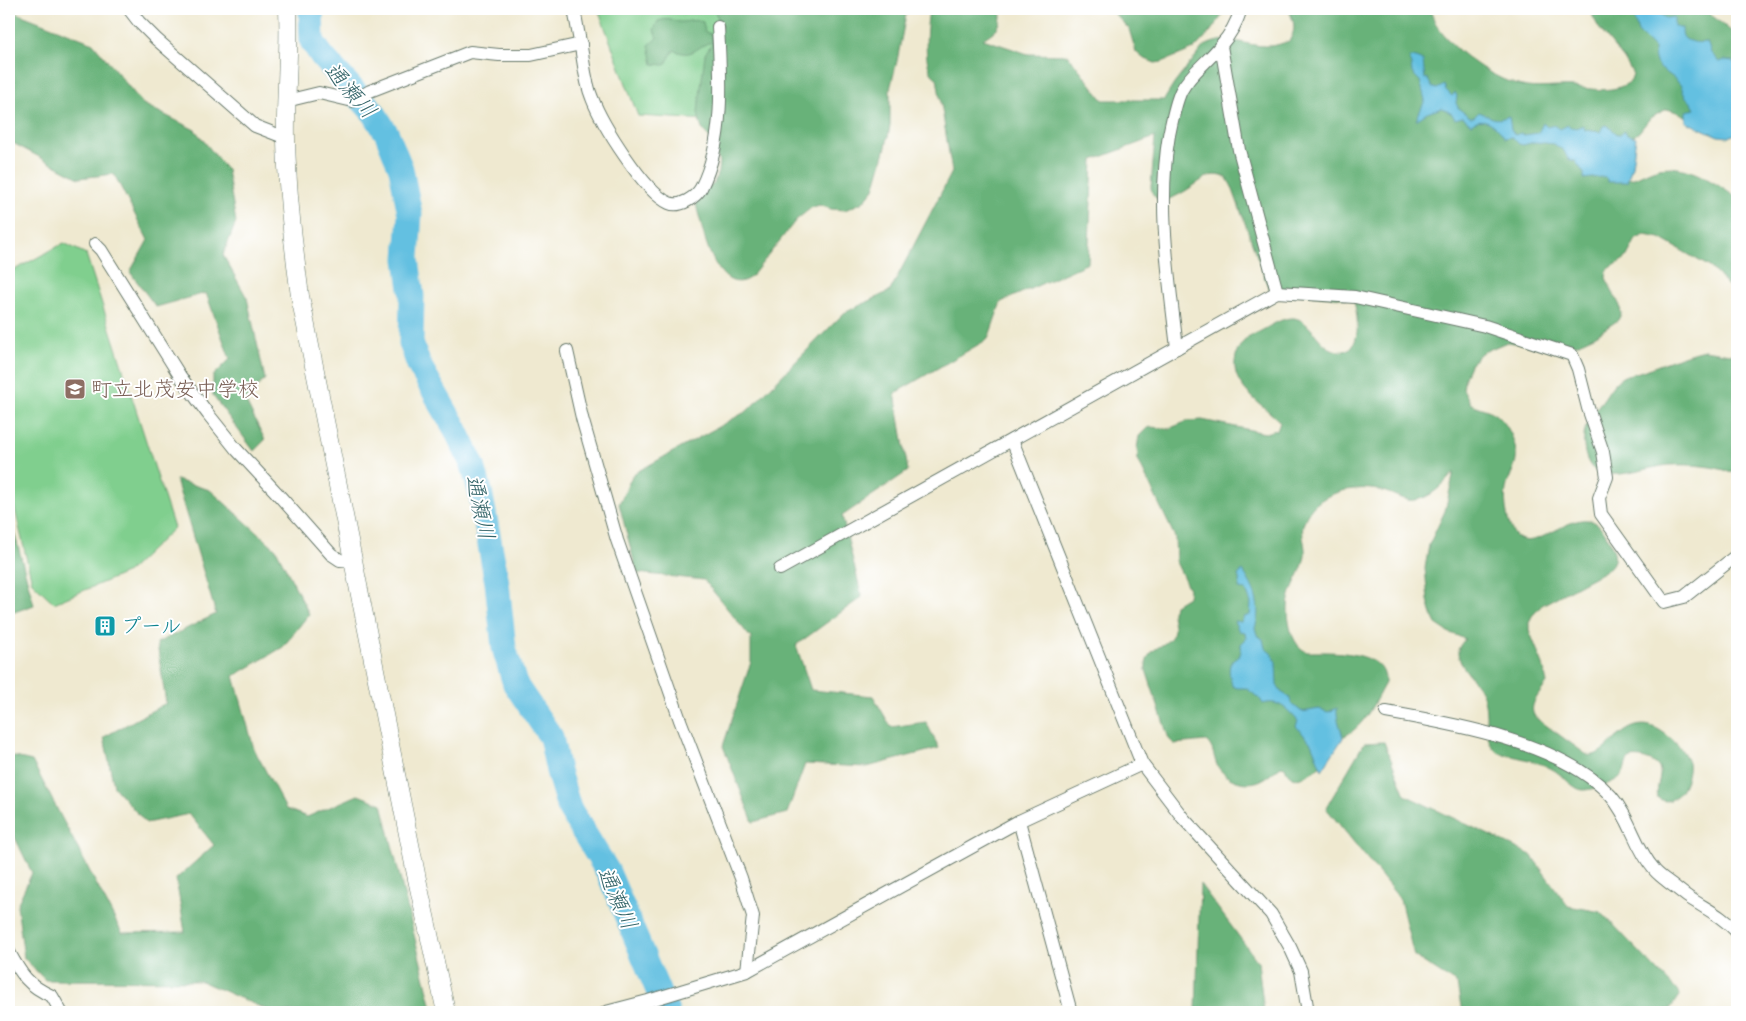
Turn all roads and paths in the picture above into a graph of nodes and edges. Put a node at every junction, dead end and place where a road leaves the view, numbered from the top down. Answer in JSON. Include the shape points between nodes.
{"nodes":[{"id":1,"x":129,"y":9,"type":"edge"},
{"id":2,"x":288,"y":9,"type":"edge"},
{"id":3,"x":574,"y":9,"type":"edge"},
{"id":4,"x":1241,"y":9,"type":"edge"},
{"id":5,"x":718,"y":28,"type":"dead end"},
{"id":6,"x":580,"y":44,"type":"junction"},
{"id":7,"x":1221,"y":46,"type":"junction"},
{"id":8,"x":286,"y":101,"type":"junction"},
{"id":9,"x":286,"y":138,"type":"junction"},
{"id":10,"x":95,"y":244,"type":"dead end"},
{"id":11,"x":1277,"y":292,"type":"junction"},
{"id":12,"x":1177,"y":348,"type":"junction"},
{"id":13,"x":567,"y":352,"type":"dead end"},
{"id":14,"x":1012,"y":440,"type":"junction"},
{"id":15,"x":1737,"y":555,"type":"edge"},
{"id":16,"x":354,"y":561,"type":"junction"},
{"id":17,"x":780,"y":569,"type":"dead end"},
{"id":18,"x":1386,"y":712,"type":"dead end"},
{"id":19,"x":1142,"y":764,"type":"junction"},
{"id":20,"x":1019,"y":821,"type":"junction"},
{"id":21,"x":1737,"y":932,"type":"edge"},
{"id":22,"x":9,"y":952,"type":"edge"},
{"id":23,"x":747,"y":971,"type":"junction"},
{"id":24,"x":61,"y":1012,"type":"edge"},
{"id":25,"x":446,"y":1012,"type":"edge"},
{"id":26,"x":606,"y":1012,"type":"edge"},
{"id":27,"x":1071,"y":1012,"type":"edge"},
{"id":28,"x":1308,"y":1012,"type":"edge"}],
"edges":[{"from":1,"to":9,"type":"street","via":[[156,39],[255,126]]},
{"from":2,"to":8,"type":"street"},
{"from":3,"to":6,"type":"street"},
{"from":4,"to":7,"type":"street","via":[[1237,22]]},
{"from":5,"to":6,"type":"street","via":[[719,120],[712,159],[700,189],[691,199],[680,203],[670,204],[654,192],[632,166],[608,128],[584,74]]},
{"from":6,"to":8,"type":"street","via":[[531,55],[470,52],[370,91],[353,102],[319,94]]},
{"from":7,"to":11,"type":"street","via":[[1239,150]]},
{"from":7,"to":12,"type":"street","via":[[1198,67],[1181,91],[1164,163],[1166,253]]},
{"from":8,"to":9,"type":"street"},
{"from":9,"to":16,"type":"street","via":[[291,228],[300,296]]},
{"from":10,"to":16,"type":"street","via":[[180,376],[236,450],[331,554],[340,560]]},
{"from":11,"to":12,"type":"street"},
{"from":11,"to":15,"type":"street","via":[[1355,297],[1485,326],[1572,355],[1607,477],[1599,498],[1601,514],[1664,602],[1684,597]]},
{"from":12,"to":14,"type":"street"},
{"from":13,"to":23,"type":"street","via":[[617,540],[753,916]]},
{"from":14,"to":17,"type":"street"},
{"from":14,"to":19,"type":"street"},
{"from":16,"to":25,"type":"street"},
{"from":18,"to":21,"type":"street","via":[[1448,722],[1560,758],[1610,795],[1625,814],[1653,869],[1686,896],[1726,920]]},
{"from":19,"to":20,"type":"street"},
{"from":19,"to":28,"type":"street","via":[[1184,818],[1271,914],[1301,971]]},
{"from":20,"to":23,"type":"street"},
{"from":20,"to":27,"type":"street"},
{"from":22,"to":24,"type":"street","via":[[20,974],[52,996]]},
{"from":23,"to":26,"type":"street"}]}
